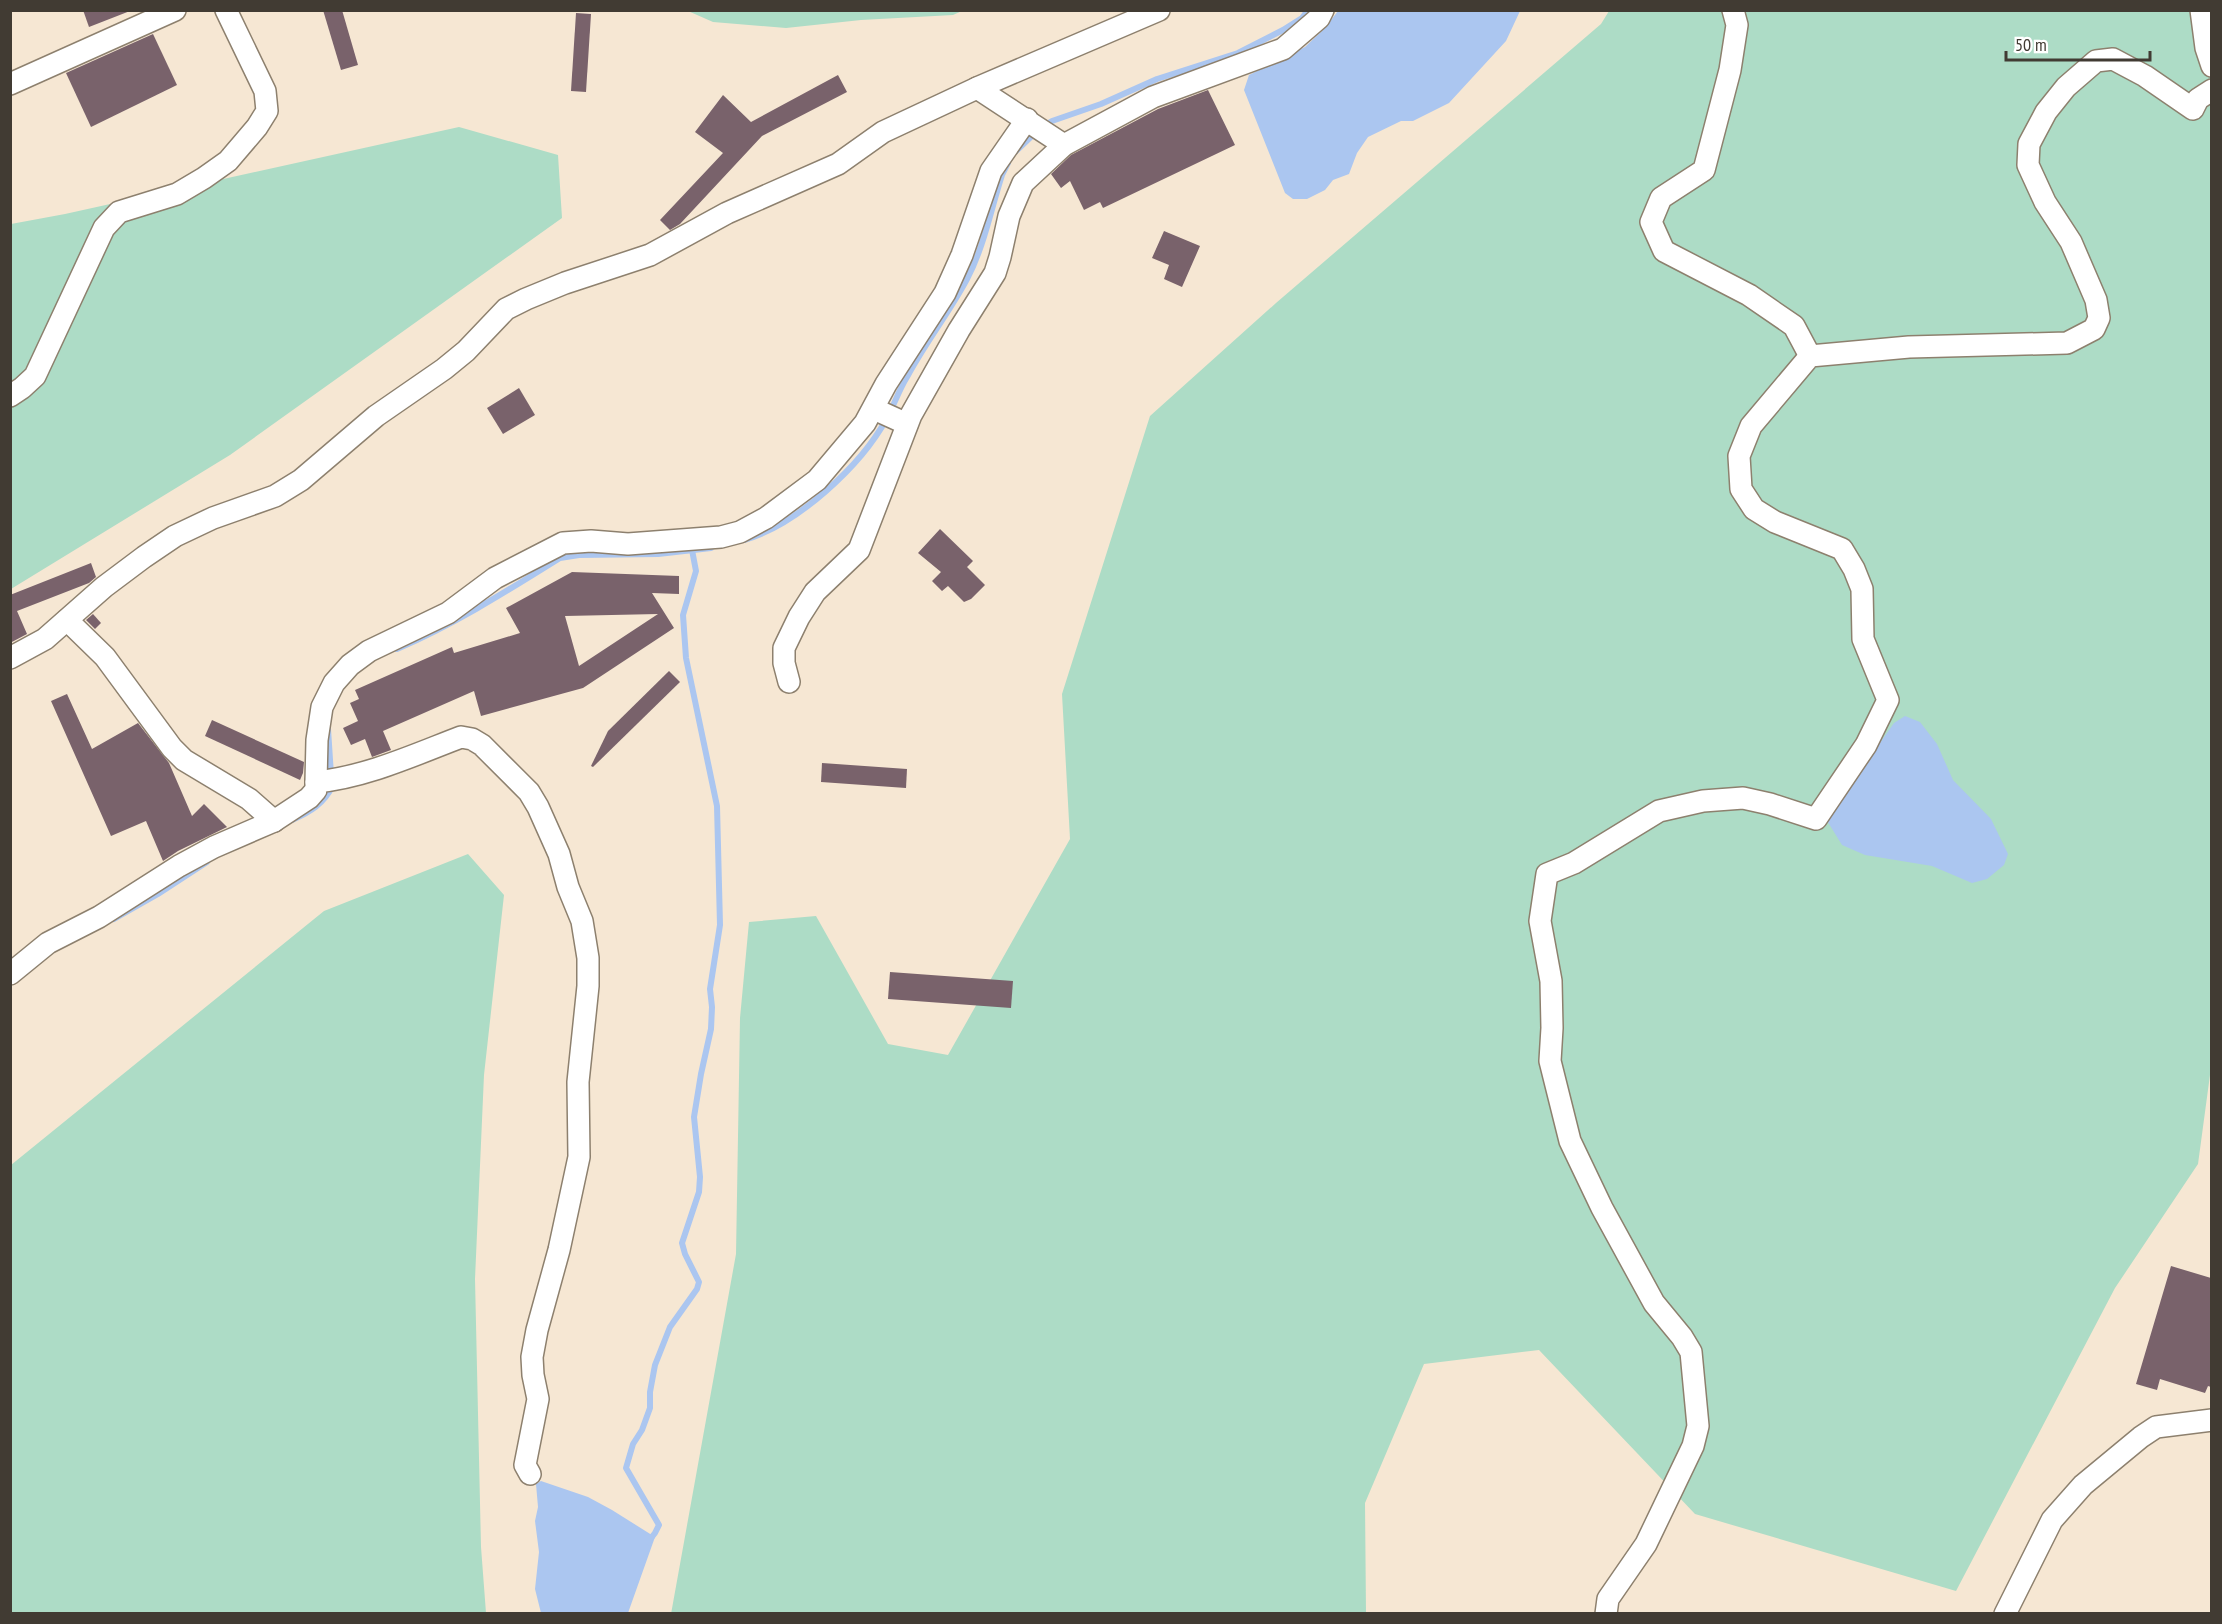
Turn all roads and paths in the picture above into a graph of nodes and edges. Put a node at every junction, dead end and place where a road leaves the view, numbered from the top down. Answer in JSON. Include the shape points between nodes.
{"nodes":[{"id":1,"x":175,"y":10,"type":"edge"},
{"id":2,"x":226,"y":10,"type":"edge"},
{"id":3,"x":1159,"y":10,"type":"edge"},
{"id":4,"x":1323,"y":10,"type":"edge"},
{"id":5,"x":1733,"y":10,"type":"edge"},
{"id":6,"x":2201,"y":10,"type":"edge"},
{"id":7,"x":2211,"y":66,"type":"edge"},
{"id":8,"x":10,"y":84,"type":"edge"},
{"id":9,"x":977,"y":88,"type":"junction"},
{"id":10,"x":2211,"y":90,"type":"edge"},
{"id":11,"x":1030,"y":121,"type":"junction"},
{"id":12,"x":1058,"y":141,"type":"junction"},
{"id":13,"x":1810,"y":356,"type":"junction"},
{"id":14,"x":10,"y":396,"type":"edge"},
{"id":15,"x":890,"y":416,"type":"junction"},
{"id":16,"x":67,"y":621,"type":"junction"},
{"id":17,"x":10,"y":658,"type":"edge"},
{"id":18,"x":789,"y":682,"type":"dead end"},
{"id":19,"x":328,"y":781,"type":"junction"},
{"id":20,"x":273,"y":821,"type":"junction"},
{"id":21,"x":10,"y":974,"type":"edge"},
{"id":22,"x":2211,"y":1420,"type":"edge"},
{"id":23,"x":530,"y":1474,"type":"dead end"},
{"id":24,"x":1606,"y":1614,"type":"edge"},
{"id":25,"x":2004,"y":1614,"type":"edge"}],
"edges":[{"from":1,"to":8,"type":"street"},
{"from":2,"to":14,"type":"street","via":[[265,91],[267,111],[228,161],[177,194],[119,212],[104,228],[35,376]]},
{"from":3,"to":9,"type":"street"},
{"from":4,"to":12,"type":"street","via":[[1283,49],[1153,97]]},
{"from":5,"to":13,"type":"street","via":[[1737,25],[1730,70],[1704,170],[1661,198],[1651,222],[1664,251],[1749,295],[1794,326]]},
{"from":6,"to":7,"type":"street"},
{"from":9,"to":11,"type":"street"},
{"from":9,"to":16,"type":"street","via":[[883,132],[838,164],[727,213],[650,255],[565,283],[506,309],[465,351],[376,416],[301,480],[275,496],[175,536],[104,587]]},
{"from":10,"to":13,"type":"street","via":[[2198,99],[2193,109],[2113,59],[2096,61],[2046,112],[2030,144],[2028,165],[2045,202],[2071,242],[2096,300],[2099,318],[2094,328],[2067,343],[1909,347]]},
{"from":11,"to":12,"type":"street"},
{"from":11,"to":15,"type":"street","via":[[991,171],[945,293],[886,384]]},
{"from":12,"to":15,"type":"street","via":[[1019,191],[1008,216],[995,273],[959,330]]},
{"from":13,"to":24,"type":"street","via":[[1750,426],[1739,456],[1741,489],[1754,509],[1775,522],[1842,549],[1862,589],[1863,639],[1888,700],[1884,711],[1816,819],[1743,798],[1703,801],[1659,811],[1574,863],[1547,874],[1540,921],[1551,981],[1550,1061],[1570,1141],[1654,1303],[1691,1352],[1698,1426],[1693,1446],[1646,1544],[1608,1599]]},
{"from":15,"to":18,"type":"street","via":[[859,550],[815,592],[799,617],[784,648]]},
{"from":15,"to":19,"type":"street","via":[[865,423],[817,480],[740,532],[628,544],[563,543],[495,578],[448,613],[369,651],[350,664],[322,707],[317,740]]},
{"from":16,"to":17,"type":"street","via":[[45,639]]},
{"from":16,"to":20,"type":"street","via":[[105,657],[184,760],[249,799]]},
{"from":19,"to":20,"type":"street"},
{"from":19,"to":23,"type":"street","via":[[379,768],[461,737],[472,739],[534,800],[559,854],[582,921],[588,986],[578,1082],[579,1157],[532,1357],[538,1399],[525,1466]]},
{"from":20,"to":21,"type":"street","via":[[196,857],[99,917],[48,943]]},
{"from":22,"to":25,"type":"street","via":[[2156,1427],[2083,1485],[2052,1520]]}]}
